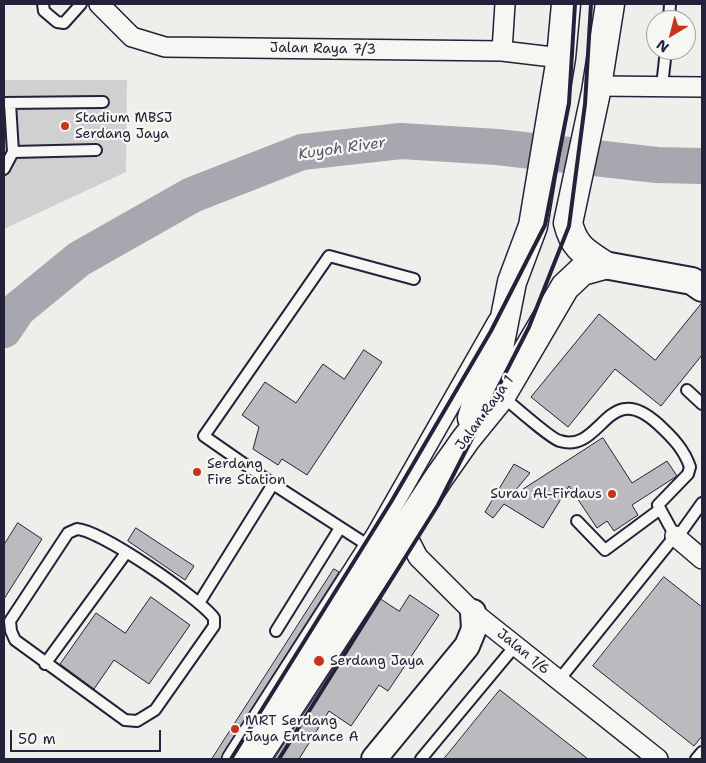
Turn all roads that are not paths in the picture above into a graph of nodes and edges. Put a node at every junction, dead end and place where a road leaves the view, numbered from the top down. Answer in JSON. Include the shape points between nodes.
{"nodes":[{"id":1,"x":43,"y":4,"type":"edge"},
{"id":2,"x":81,"y":4,"type":"edge"},
{"id":3,"x":99,"y":4,"type":"edge"},
{"id":4,"x":506,"y":4,"type":"edge"},
{"id":5,"x":566,"y":4,"type":"edge"},
{"id":6,"x":610,"y":4,"type":"edge"},
{"id":7,"x":502,"y":51,"type":"junction"},
{"id":8,"x":665,"y":60,"type":"edge"},
{"id":9,"x":559,"y":71,"type":"junction"},
{"id":10,"x":662,"y":86,"type":"junction"},
{"id":11,"x":702,"y":87,"type":"edge"},
{"id":12,"x":597,"y":89,"type":"junction"},
{"id":13,"x":103,"y":102,"type":"dead end"},
{"id":14,"x":7,"y":103,"type":"edge"},
{"id":15,"x":96,"y":150,"type":"dead end"},
{"id":16,"x":13,"y":152,"type":"junction"},
{"id":17,"x":4,"y":169,"type":"edge"},
{"id":18,"x":604,"y":265,"type":"junction"},
{"id":19,"x":414,"y":279,"type":"dead end"},
{"id":20,"x":512,"y":282,"type":"junction"},
{"id":21,"x":702,"y":288,"type":"edge"},
{"id":22,"x":687,"y":390,"type":"dead end"},
{"id":23,"x":501,"y":396,"type":"junction"},
{"id":24,"x":702,"y":404,"type":"edge"},
{"id":25,"x":466,"y":439,"type":"junction"},
{"id":26,"x":273,"y":484,"type":"junction"},
{"id":27,"x":702,"y":503,"type":"edge"},
{"id":28,"x":659,"y":510,"type":"junction"},
{"id":29,"x":577,"y":521,"type":"dead end"},
{"id":30,"x":340,"y":528,"type":"junction"},
{"id":31,"x":404,"y":530,"type":"junction"},
{"id":32,"x":676,"y":537,"type":"junction"},
{"id":33,"x":369,"y":546,"type":"junction"},
{"id":34,"x":126,"y":553,"type":"junction"},
{"id":35,"x":702,"y":559,"type":"edge"},
{"id":36,"x":199,"y":603,"type":"junction"},
{"id":37,"x":474,"y":612,"type":"junction"},
{"id":38,"x":276,"y":631,"type":"dead end"},
{"id":39,"x":515,"y":646,"type":"junction"},
{"id":40,"x":45,"y":664,"type":"junction"},
{"id":41,"x":559,"y":680,"type":"junction"},
{"id":42,"x":702,"y":752,"type":"edge"},
{"id":43,"x":232,"y":759,"type":"edge"},
{"id":44,"x":255,"y":759,"type":"edge"},
{"id":45,"x":374,"y":759,"type":"edge"},
{"id":46,"x":421,"y":759,"type":"edge"},
{"id":47,"x":658,"y":759,"type":"edge"},
{"id":48,"x":696,"y":759,"type":"edge"}],
"edges":[{"from":1,"to":2,"type":"lane","via":[[50,17],[64,23]]},
{"from":3,"to":7,"type":"street","name":"Jalan Raya 7/3","via":[[132,37],[165,47]]},
{"from":4,"to":7,"type":"street"},
{"from":5,"to":9,"type":"main road","name":"Jalan Raya 1"},
{"from":6,"to":12,"type":"main road"},
{"from":7,"to":9,"type":"street","name":"Jalan Raya 7/3"},
{"from":8,"to":10,"type":"lane"},
{"from":9,"to":20,"type":"main road","name":"Jalan Raya 1","via":[[533,226]]},
{"from":10,"to":11,"type":"street"},
{"from":10,"to":12,"type":"street"},
{"from":12,"to":18,"type":"main road","via":[[568,223],[579,248]]},
{"from":13,"to":14,"type":"lane"},
{"from":14,"to":16,"type":"lane"},
{"from":15,"to":16,"type":"lane"},
{"from":16,"to":17,"type":"lane"},
{"from":18,"to":21,"type":"main road","via":[[692,281]]},
{"from":18,"to":23,"type":"main road","name":"Jalan Raya 1","via":[[582,271],[565,287]]},
{"from":19,"to":26,"type":"lane","via":[[329,256],[204,436]]},
{"from":20,"to":25,"type":"main road","via":[[495,368],[478,398]]},
{"from":20,"to":33,"type":"street","name":"Jalan Raya 1","via":[[498,321],[470,374]]},
{"from":22,"to":24,"type":"lane"},
{"from":23,"to":25,"type":"main road","name":"Jalan Raya 1"},
{"from":23,"to":28,"type":"lane","via":[[558,441],[573,443],[622,408],[635,408],[646,413],[675,440],[690,467],[688,474],[659,502]]},
{"from":25,"to":31,"type":"main road","name":"Jalan Raya 1"},
{"from":26,"to":30,"type":"lane"},
{"from":26,"to":36,"type":"lane"},
{"from":27,"to":32,"type":"lane"},
{"from":28,"to":29,"type":"lane","via":[[605,550]]},
{"from":28,"to":32,"type":"lane"},
{"from":30,"to":33,"type":"lane"},
{"from":30,"to":38,"type":"lane"},
{"from":31,"to":37,"type":"street","name":"Jalan 1/6","via":[[418,557]]},
{"from":31,"to":44,"type":"main road","name":"Jalan Raya 1"},
{"from":32,"to":35,"type":"street"},
{"from":32,"to":41,"type":"lane"},
{"from":33,"to":43,"type":"street","name":"Jalan Raya 1"},
{"from":34,"to":36,"type":"lane"},
{"from":34,"to":40,"type":"lane"},
{"from":34,"to":40,"type":"lane","via":[[87,530],[77,529],[68,533],[10,622],[15,640]]},
{"from":36,"to":40,"type":"lane","via":[[214,618],[214,626],[155,710],[137,721],[125,720]]},
{"from":37,"to":39,"type":"street","name":"Jalan 1/6"},
{"from":37,"to":45,"type":"street","via":[[474,629],[468,646]]},
{"from":39,"to":41,"type":"street","name":"Jalan 1/6"},
{"from":39,"to":46,"type":"lane"},
{"from":41,"to":47,"type":"street","name":"Jalan 1/6"},
{"from":42,"to":48,"type":"lane"}]}
